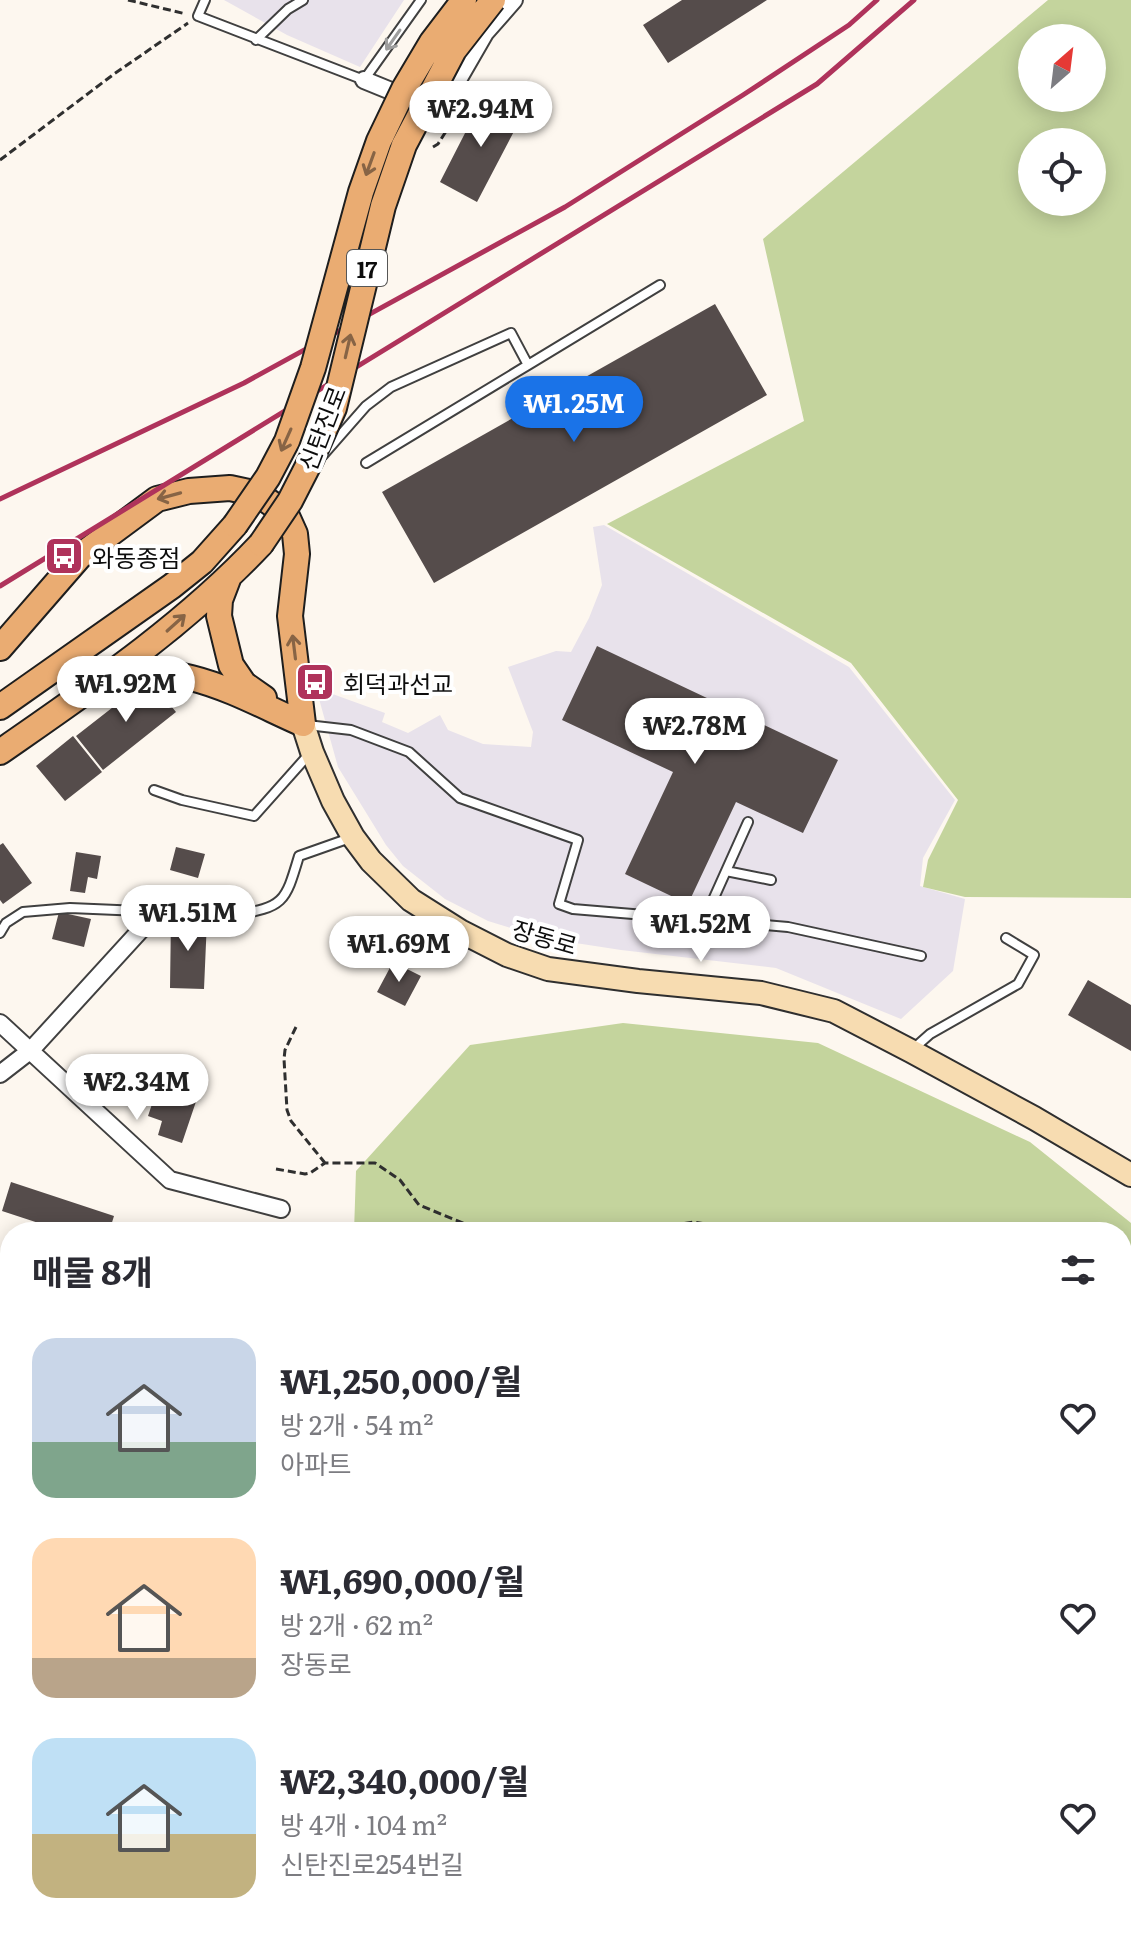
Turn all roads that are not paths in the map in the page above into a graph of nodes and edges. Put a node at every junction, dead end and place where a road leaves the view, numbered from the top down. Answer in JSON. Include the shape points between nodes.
{"nodes":[{"id":1,"x":205,"y":0,"type":"edge"},
{"id":2,"x":303,"y":0,"type":"edge"},
{"id":3,"x":421,"y":0,"type":"edge"},
{"id":4,"x":464,"y":0,"type":"edge"},
{"id":5,"x":493,"y":0,"type":"edge"},
{"id":6,"x":514,"y":0,"type":"edge"},
{"id":7,"x":256,"y":40,"type":"junction"},
{"id":8,"x":364,"y":80,"type":"junction"},
{"id":9,"x":660,"y":285,"type":"dead end"},
{"id":10,"x":528,"y":365,"type":"junction"},
{"id":11,"x":366,"y":463,"type":"dead end"},
{"id":12,"x":286,"y":514,"type":"junction"},
{"id":13,"x":228,"y":579,"type":"junction"},
{"id":14,"x":0,"y":648,"type":"edge"},
{"id":15,"x":91,"y":689,"type":"junction"},
{"id":16,"x":0,"y":707,"type":"edge"},
{"id":17,"x":303,"y":724,"type":"junction"},
{"id":18,"x":0,"y":752,"type":"edge"},
{"id":19,"x":312,"y":752,"type":"junction"},
{"id":20,"x":154,"y":790,"type":"dead end"},
{"id":21,"x":748,"y":822,"type":"dead end"},
{"id":22,"x":353,"y":837,"type":"junction"},
{"id":23,"x":726,"y":871,"type":"junction"},
{"id":24,"x":771,"y":880,"type":"dead end"},
{"id":25,"x":158,"y":911,"type":"junction"},
{"id":26,"x":704,"y":920,"type":"junction"},
{"id":27,"x":0,"y":933,"type":"edge"},
{"id":28,"x":1006,"y":938,"type":"dead end"},
{"id":29,"x":921,"y":956,"type":"dead end"},
{"id":30,"x":0,"y":1023,"type":"edge"},
{"id":31,"x":31,"y":1050,"type":"junction"},
{"id":32,"x":911,"y":1051,"type":"junction"},
{"id":33,"x":0,"y":1074,"type":"edge"},
{"id":34,"x":1131,"y":1175,"type":"edge"},
{"id":35,"x":281,"y":1209,"type":"dead end"}],
"edges":[{"from":1,"to":7,"type":"lane","via":[[198,16]]},
{"from":2,"to":7,"type":"lane"},
{"from":3,"to":8,"type":"lane","one_way":true},
{"from":4,"to":16,"type":"main road","name":"신탄진로","number":"17","one_way":true,"bridge":true,"via":[[432,42],[379,141],[313,368],[268,477],[202,562]]},
{"from":13,"to":5,"type":"main road","name":"신탄진로","number":"17","one_way":true,"bridge":true,"via":[[261,544],[311,460],[334,408],[383,206],[404,145],[454,50]]},
{"from":6,"to":8,"type":"street","via":[[485,33],[440,111]]},
{"from":7,"to":8,"type":"lane"},
{"from":9,"to":10,"type":"lane"},
{"from":10,"to":11,"type":"lane"},
{"from":10,"to":12,"type":"lane","via":[[511,333],[391,387],[366,406],[316,463]]},
{"from":12,"to":14,"type":"main road","one_way":true,"via":[[258,494],[230,488],[157,499],[80,556]]},
{"from":17,"to":12,"type":"main road","one_way":true,"via":[[290,616],[297,554]]},
{"from":15,"to":13,"type":"main road","name":"신탄진로","number":"17","one_way":true},
{"from":13,"to":17,"type":"main road","via":[[219,616],[231,665],[244,684]]},
{"from":15,"to":17,"type":"main road","via":[[123,675],[186,676]]},
{"from":15,"to":18,"type":"main road","name":"신탄진로","number":"17"},
{"from":17,"to":19,"type":"street","name":"장동로"},
{"from":17,"to":26,"type":"lane","via":[[351,730],[409,752],[460,798],[578,840],[559,904]]},
{"from":19,"to":20,"type":"lane","via":[[254,816]]},
{"from":19,"to":22,"type":"street","name":"장동로"},
{"from":21,"to":23,"type":"lane"},
{"from":22,"to":25,"type":"lane","via":[[299,856],[280,902],[257,911]]},
{"from":22,"to":32,"type":"street","name":"장동로","via":[[411,900],[507,955],[548,969],[761,993],[834,1011]]},
{"from":23,"to":24,"type":"lane"},
{"from":23,"to":26,"type":"lane"},
{"from":25,"to":27,"type":"lane","via":[[23,912]]},
{"from":25,"to":31,"type":"street"},
{"from":26,"to":29,"type":"lane","via":[[788,927]]},
{"from":28,"to":32,"type":"lane","via":[[1034,955],[1018,984],[930,1034]]},
{"from":30,"to":31,"type":"street"},
{"from":31,"to":33,"type":"street"},
{"from":31,"to":35,"type":"street","via":[[170,1180]]},
{"from":32,"to":34,"type":"street","name":"장동로"}]}
